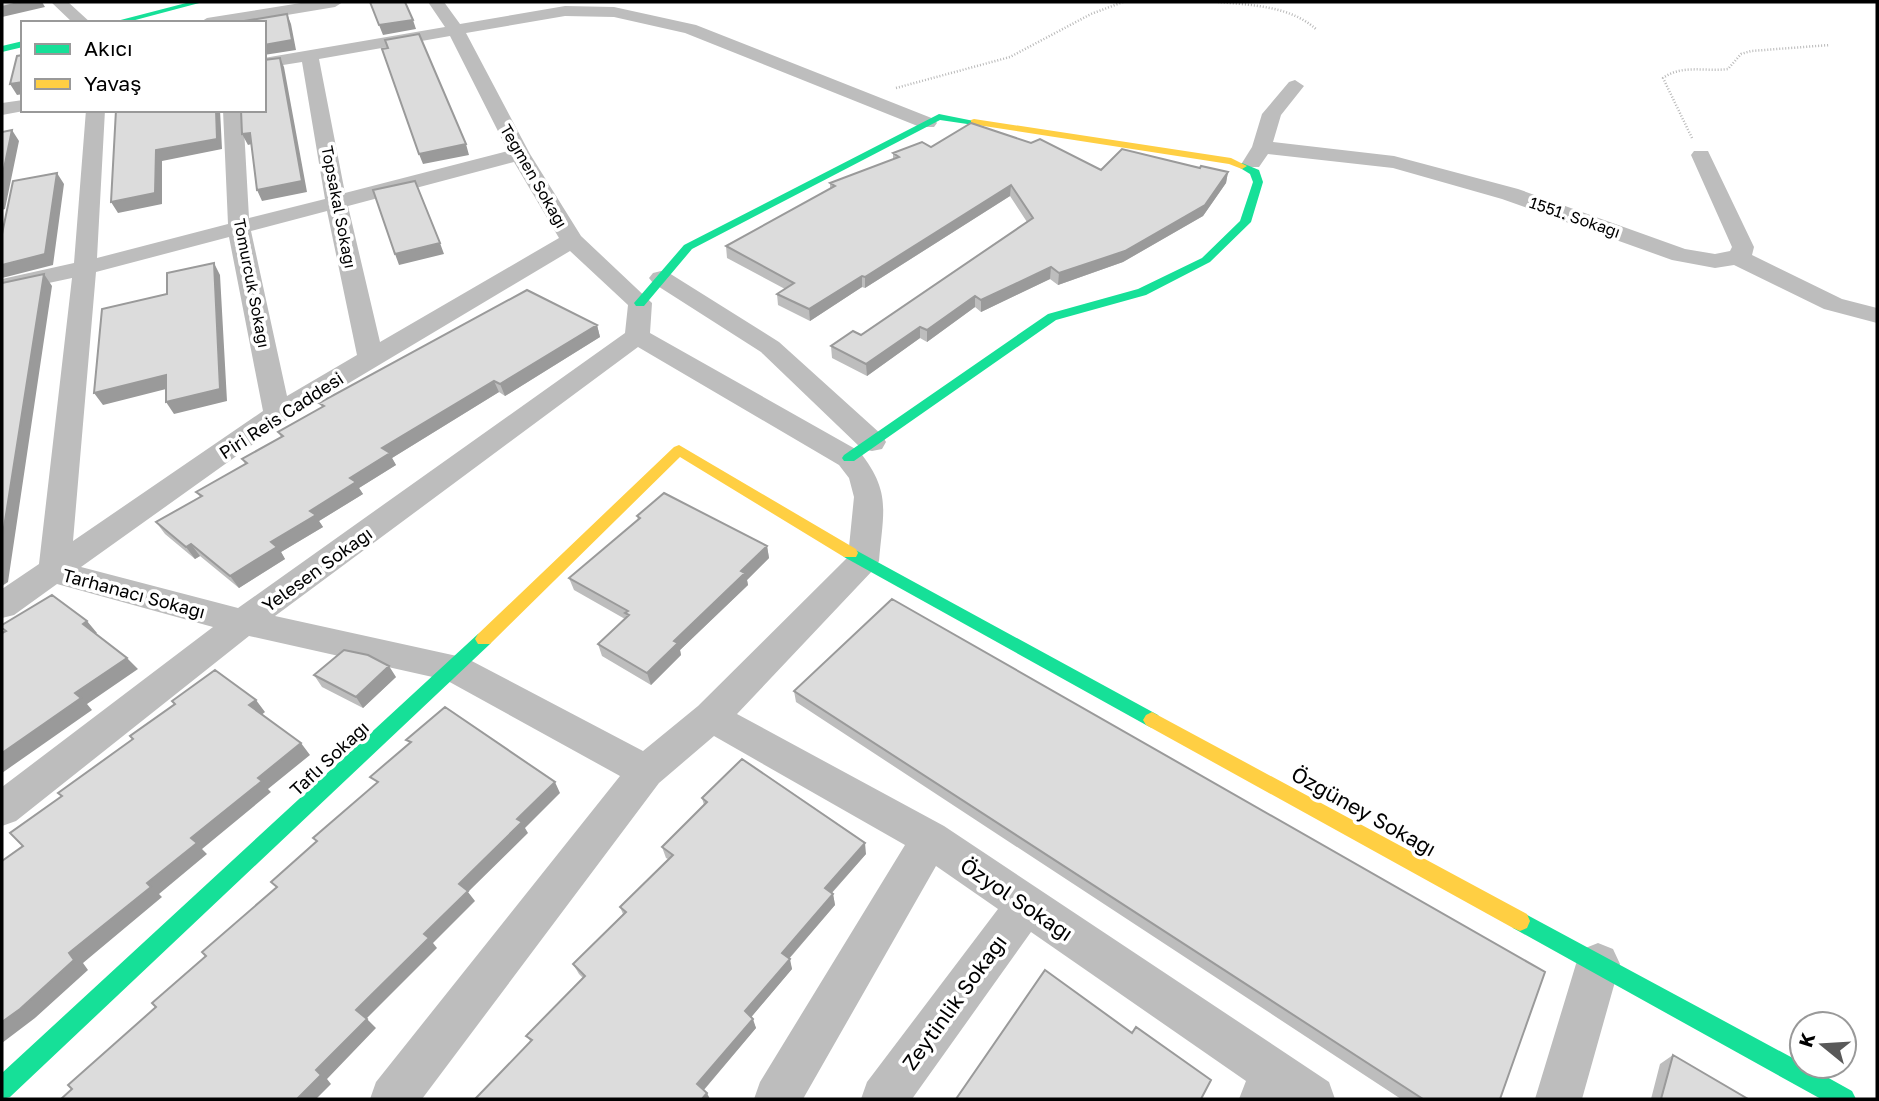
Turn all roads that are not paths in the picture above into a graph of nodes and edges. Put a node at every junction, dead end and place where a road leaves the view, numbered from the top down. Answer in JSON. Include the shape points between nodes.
{"nodes":[{"id":1,"x":59,"y":2,"type":"edge"},
{"id":2,"x":199,"y":2,"type":"edge"},
{"id":3,"x":335,"y":2,"type":"edge"},
{"id":4,"x":436,"y":2,"type":"edge"},
{"id":5,"x":81,"y":21,"type":"edge"},
{"id":6,"x":121,"y":21,"type":"edge"},
{"id":7,"x":226,"y":21,"type":"edge"},
{"id":8,"x":456,"y":31,"type":"junction"},
{"id":9,"x":21,"y":44,"type":"edge"},
{"id":10,"x":2,"y":49,"type":"edge"},
{"id":11,"x":317,"y":50,"type":"junction"},
{"id":12,"x":266,"y":63,"type":"edge"},
{"id":13,"x":1295,"y":86,"type":"dead end"},
{"id":14,"x":21,"y":106,"type":"edge"},
{"id":15,"x":2,"y":110,"type":"edge"},
{"id":16,"x":96,"y":112,"type":"edge"},
{"id":17,"x":233,"y":112,"type":"edge"},
{"id":18,"x":927,"y":123,"type":"junction"},
{"id":19,"x":1262,"y":147,"type":"junction"},
{"id":20,"x":520,"y":154,"type":"junction"},
{"id":21,"x":1701,"y":155,"type":"road end"},
{"id":22,"x":1249,"y":167,"type":"junction"},
{"id":23,"x":336,"y":202,"type":"junction"},
{"id":24,"x":239,"y":229,"type":"junction"},
{"id":25,"x":572,"y":240,"type":"junction"},
{"id":26,"x":1737,"y":257,"type":"junction"},
{"id":27,"x":1698,"y":259,"type":"junction"},
{"id":28,"x":85,"y":268,"type":"junction"},
{"id":29,"x":661,"y":278,"type":"junction"},
{"id":30,"x":2,"y":286,"type":"edge"},
{"id":31,"x":640,"y":303,"type":"junction"},
{"id":32,"x":1877,"y":316,"type":"edge"},
{"id":33,"x":637,"y":336,"type":"junction"},
{"id":34,"x":1877,"y":338,"type":"edge"},
{"id":35,"x":370,"y":358,"type":"junction"},
{"id":36,"x":277,"y":414,"type":"junction"},
{"id":37,"x":872,"y":442,"type":"junction"},
{"id":38,"x":679,"y":450,"type":"joint"},
{"id":39,"x":849,"y":458,"type":"junction"},
{"id":40,"x":863,"y":561,"type":"junction"},
{"id":41,"x":54,"y":571,"type":"junction"},
{"id":42,"x":2,"y":606,"type":"edge"},
{"id":43,"x":243,"y":622,"type":"junction"},
{"id":44,"x":454,"y":668,"type":"junction"},
{"id":45,"x":710,"y":717,"type":"junction"},
{"id":46,"x":646,"y":771,"type":"junction"},
{"id":47,"x":2,"y":809,"type":"edge"},
{"id":48,"x":930,"y":839,"type":"junction"},
{"id":49,"x":1025,"y":906,"type":"junction"},
{"id":50,"x":1598,"y":964,"type":"junction"},
{"id":51,"x":1268,"y":1087,"type":"edge"},
{"id":52,"x":2,"y":1089,"type":"edge"},
{"id":53,"x":393,"y":1099,"type":"edge"},
{"id":54,"x":777,"y":1099,"type":"edge"},
{"id":55,"x":884,"y":1099,"type":"edge"},
{"id":56,"x":1312,"y":1099,"type":"edge"},
{"id":57,"x":1558,"y":1099,"type":"edge"},
{"id":58,"x":1844,"y":1099,"type":"edge"}],
"edges":[{"from":1,"to":5,"type":"street"},
{"from":2,"to":6,"type":"street"},
{"from":3,"to":7,"type":"street","via":[[313,12]]},
{"from":4,"to":8,"type":"street","name":"Teğmen Sokağı"},
{"from":8,"to":11,"type":"street"},
{"from":8,"to":18,"type":"street","via":[[565,11],[614,12],[690,29]]},
{"from":8,"to":20,"type":"street","name":"Teğmen Sokağı"},
{"from":9,"to":10,"type":"street"},
{"from":11,"to":12,"type":"street"},
{"from":11,"to":23,"type":"street","name":"Topsakal Sokağı"},
{"from":13,"to":19,"type":"street","via":[[1272,114]]},
{"from":14,"to":15,"type":"street"},
{"from":16,"to":28,"type":"street","name":"Tarhanacı Sokağı"},
{"from":17,"to":24,"type":"street","name":"Tomurcuk Sokağı"},
{"from":18,"to":22,"type":"street","via":[[939,117]]},
{"from":18,"to":29,"type":"street","via":[[688,247]]},
{"from":19,"to":22,"type":"street"},
{"from":19,"to":27,"type":"street","name":"1551. Sokağı","via":[[1394,162],[1510,194]]},
{"from":20,"to":23,"type":"street"},
{"from":20,"to":25,"type":"street","name":"Teğmen Sokağı"},
{"from":21,"to":26,"type":"street","via":[[1743,247]]},
{"from":22,"to":37,"type":"street","via":[[1258,182],[1245,222],[1206,260],[1142,292],[1052,317]]},
{"from":23,"to":24,"type":"street"},
{"from":23,"to":35,"type":"street","name":"Topsakal Sokağı"},
{"from":24,"to":28,"type":"street"},
{"from":24,"to":36,"type":"street","name":"Tomurcuk Sokağı"},
{"from":25,"to":31,"type":"street","name":"Teğmen Sokağı"},
{"from":25,"to":35,"type":"street","name":"Piri Reis Caddesi"},
{"from":26,"to":27,"type":"street","name":"1551. Sokağı"},
{"from":26,"to":32,"type":"street","via":[[1833,304]]},
{"from":27,"to":34,"type":"street"},
{"from":28,"to":30,"type":"street"},
{"from":28,"to":41,"type":"street","name":"Tarhanacı Sokağı"},
{"from":29,"to":31,"type":"street"},
{"from":29,"to":37,"type":"street","via":[[770,347]]},
{"from":31,"to":33,"type":"street"},
{"from":33,"to":39,"type":"street"},
{"from":33,"to":43,"type":"street","name":"Yelesen Sokağı"},
{"from":35,"to":36,"type":"street","name":"Piri Reis Caddesi"},
{"from":36,"to":41,"type":"street","name":"Piri Reis Caddesi"},
{"from":37,"to":39,"type":"street"},
{"from":38,"to":40,"type":"street","name":"Özgüney Sokağı"},
{"from":38,"to":44,"type":"street","name":"Taflı Sokağı"},
{"from":39,"to":40,"type":"street","via":[[863,477],[869,497]]},
{"from":40,"to":45,"type":"street"},
{"from":40,"to":50,"type":"street","name":"Özgüney Sokağı"},
{"from":41,"to":42,"type":"street","name":"Piri Reis Caddesi"},
{"from":41,"to":43,"type":"street","name":"Tarhanacı Sokağı"},
{"from":43,"to":44,"type":"street","name":"Tarhanacı Sokağı"},
{"from":43,"to":47,"type":"street","name":"Yelesen Sokağı"},
{"from":44,"to":46,"type":"street","name":"Tarhanacı Sokağı"},
{"from":44,"to":52,"type":"street","name":"Taflı Sokağı"},
{"from":45,"to":46,"type":"street"},
{"from":45,"to":48,"type":"street","name":"Özyol Sokağı"},
{"from":46,"to":53,"type":"street"},
{"from":48,"to":49,"type":"street","name":"Özyol Sokağı"},
{"from":48,"to":54,"type":"street"},
{"from":49,"to":51,"type":"street","name":"Özyol Sokağı"},
{"from":49,"to":55,"type":"street","name":"Zeytinlik Sokağı"},
{"from":50,"to":57,"type":"street"},
{"from":50,"to":58,"type":"street","name":"Özgüney Sokağı"},
{"from":51,"to":56,"type":"street","name":"Özyol Sokağı"}]}
